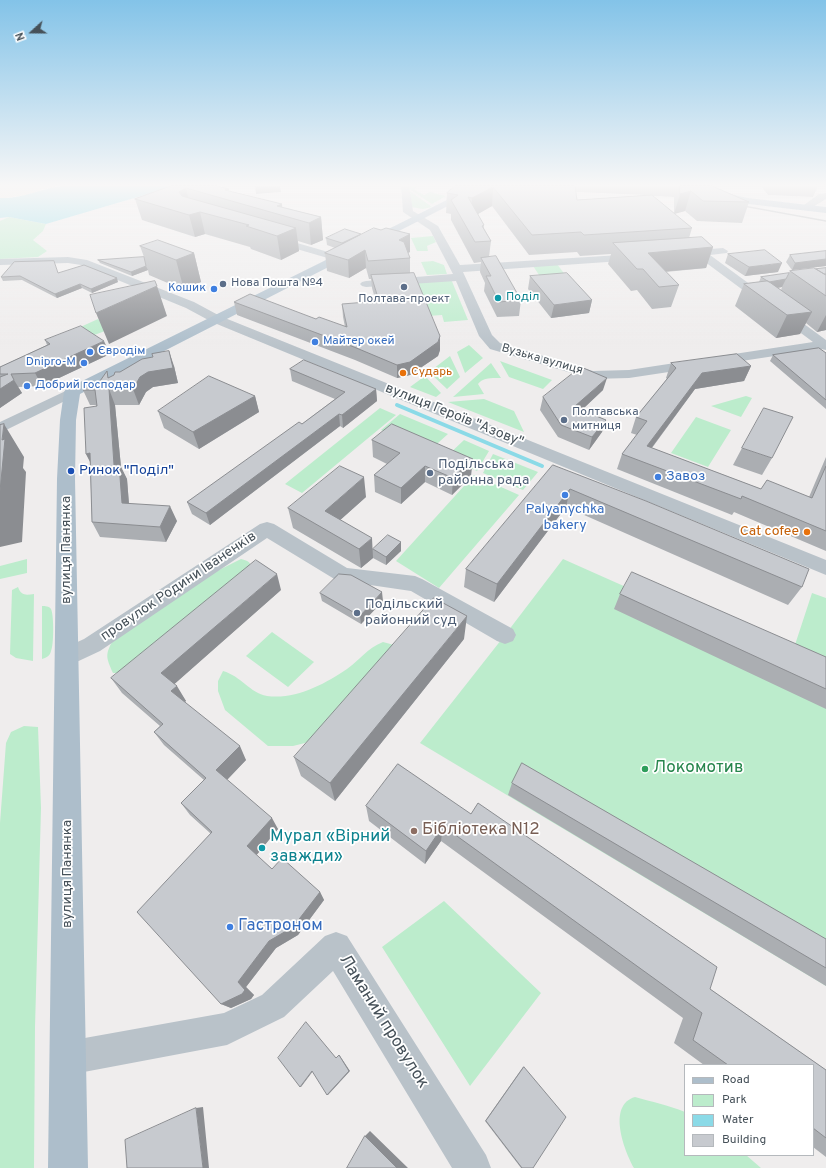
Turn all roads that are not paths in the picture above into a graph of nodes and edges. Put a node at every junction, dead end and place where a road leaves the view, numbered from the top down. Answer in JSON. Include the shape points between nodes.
{"nodes":[{"id":1,"x":279,"y":241,"type":"edge"},
{"id":2,"x":374,"y":241,"type":"edge"},
{"id":3,"x":441,"y":241,"type":"edge"},
{"id":4,"x":723,"y":251,"type":"dead end"},
{"id":5,"x":700,"y":253,"type":"junction"},
{"id":6,"x":672,"y":255,"type":"edge"},
{"id":7,"x":647,"y":257,"type":"edge"},
{"id":8,"x":338,"y":258,"type":"junction"},
{"id":9,"x":0,"y":262,"type":"edge"},
{"id":10,"x":458,"y":273,"type":"junction"},
{"id":11,"x":756,"y":280,"type":"dead end"},
{"id":12,"x":741,"y":282,"type":"junction"},
{"id":13,"x":366,"y":284,"type":"dead end"},
{"id":14,"x":216,"y":318,"type":"junction"},
{"id":15,"x":825,"y":345,"type":"edge"},
{"id":16,"x":72,"y":392,"type":"junction"},
{"id":17,"x":0,"y":428,"type":"edge"},
{"id":18,"x":826,"y":568,"type":"edge"},
{"id":19,"x":505,"y":636,"type":"dead end"},
{"id":20,"x":68,"y":657,"type":"junction"},
{"id":21,"x":68,"y":1058,"type":"junction"},
{"id":22,"x":68,"y":1168,"type":"edge"},
{"id":23,"x":473,"y":1168,"type":"edge"}],
"edges":[{"from":1,"to":8,"type":"street"},
{"from":2,"to":8,"type":"main road"},
{"from":3,"to":10,"type":"street"},
{"from":4,"to":5,"type":"street"},
{"from":5,"to":6,"type":"street"},
{"from":5,"to":12,"type":"street"},
{"from":7,"to":10,"type":"street"},
{"from":8,"to":14,"type":"main road"},
{"from":9,"to":14,"type":"street","name":"вулиця Героїв \"Азову\"","via":[[83,262]]},
{"from":10,"to":13,"type":"street"},
{"from":10,"to":15,"type":"street","name":"Вузька вулиця","via":[[486,336],[495,346],[592,375],[629,374]]},
{"from":11,"to":12,"type":"street"},
{"from":12,"to":15,"type":"street"},
{"from":14,"to":16,"type":"main road"},
{"from":14,"to":18,"type":"street","name":"вулиця Героїв \"Азову\""},
{"from":16,"to":17,"type":"street"},
{"from":16,"to":20,"type":"main road","name":"вулиця Панянка","via":[[67,446]]},
{"from":19,"to":20,"type":"street","name":"провулок Родини Іваненків","via":[[415,584],[343,575],[267,529],[92,645]]},
{"from":20,"to":21,"type":"main road","name":"вулиця Панянка"},
{"from":21,"to":22,"type":"main road","name":"вулиця Панянка"},
{"from":21,"to":23,"type":"street","name":"Ламаний провулок","via":[[200,1036],[227,1029],[273,1006],[336,947]]}]}
